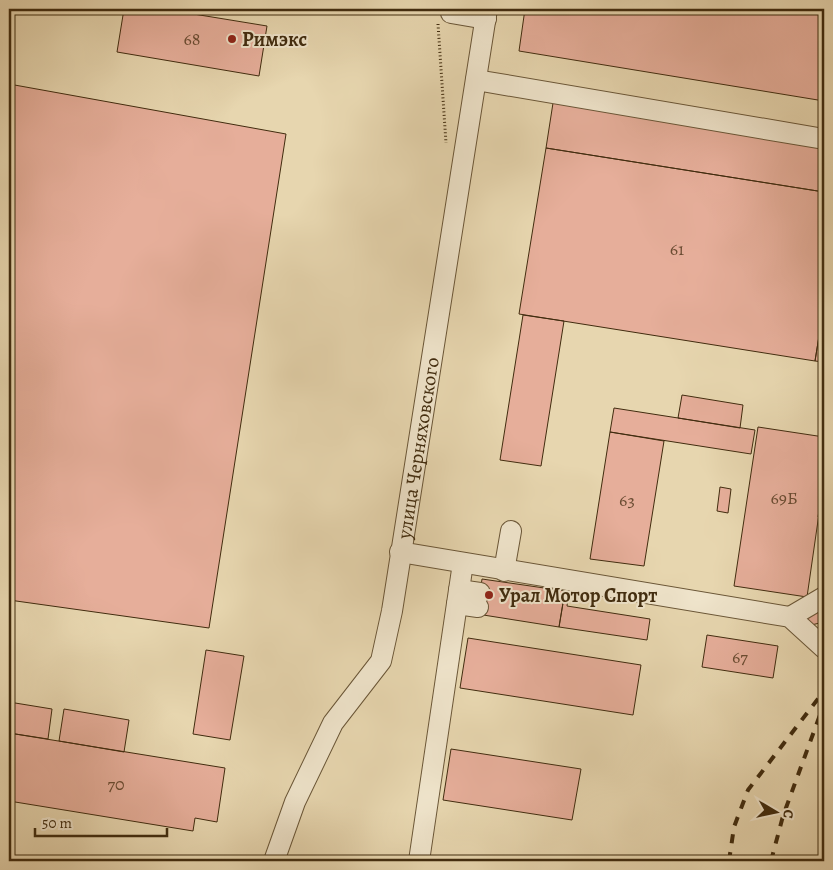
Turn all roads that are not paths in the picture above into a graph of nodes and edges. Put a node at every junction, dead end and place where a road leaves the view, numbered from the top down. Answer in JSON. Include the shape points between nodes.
{"nodes":[{"id":1,"x":451,"y":9,"type":"edge"},
{"id":2,"x":486,"y":14,"type":"edge"},
{"id":3,"x":476,"y":80,"type":"junction"},
{"id":4,"x":824,"y":139,"type":"edge"},
{"id":5,"x":512,"y":531,"type":"dead end"},
{"id":6,"x":400,"y":552,"type":"junction"},
{"id":7,"x":463,"y":563,"type":"junction"},
{"id":8,"x":504,"y":570,"type":"junction"},
{"id":9,"x":458,"y":597,"type":"junction"},
{"id":10,"x":824,"y":597,"type":"edge"},
{"id":11,"x":479,"y":600,"type":"dead end"},
{"id":12,"x":790,"y":617,"type":"junction"},
{"id":13,"x":824,"y":648,"type":"edge"},
{"id":14,"x":274,"y":861,"type":"edge"},
{"id":15,"x":419,"y":861,"type":"edge"}],
"edges":[{"from":1,"to":2,"type":"street","via":[[451,13]]},
{"from":2,"to":3,"type":"street","name":"улица Черняховского"},
{"from":3,"to":4,"type":"street"},
{"from":3,"to":6,"type":"street","name":"улица Черняховского"},
{"from":5,"to":8,"type":"street"},
{"from":6,"to":7,"type":"street"},
{"from":6,"to":14,"type":"street","name":"улица Черняховского","via":[[381,661],[333,723],[295,802]]},
{"from":7,"to":8,"type":"street"},
{"from":7,"to":9,"type":"street"},
{"from":8,"to":12,"type":"street"},
{"from":9,"to":11,"type":"street"},
{"from":9,"to":15,"type":"street"},
{"from":10,"to":12,"type":"street"},
{"from":12,"to":13,"type":"street"}]}
